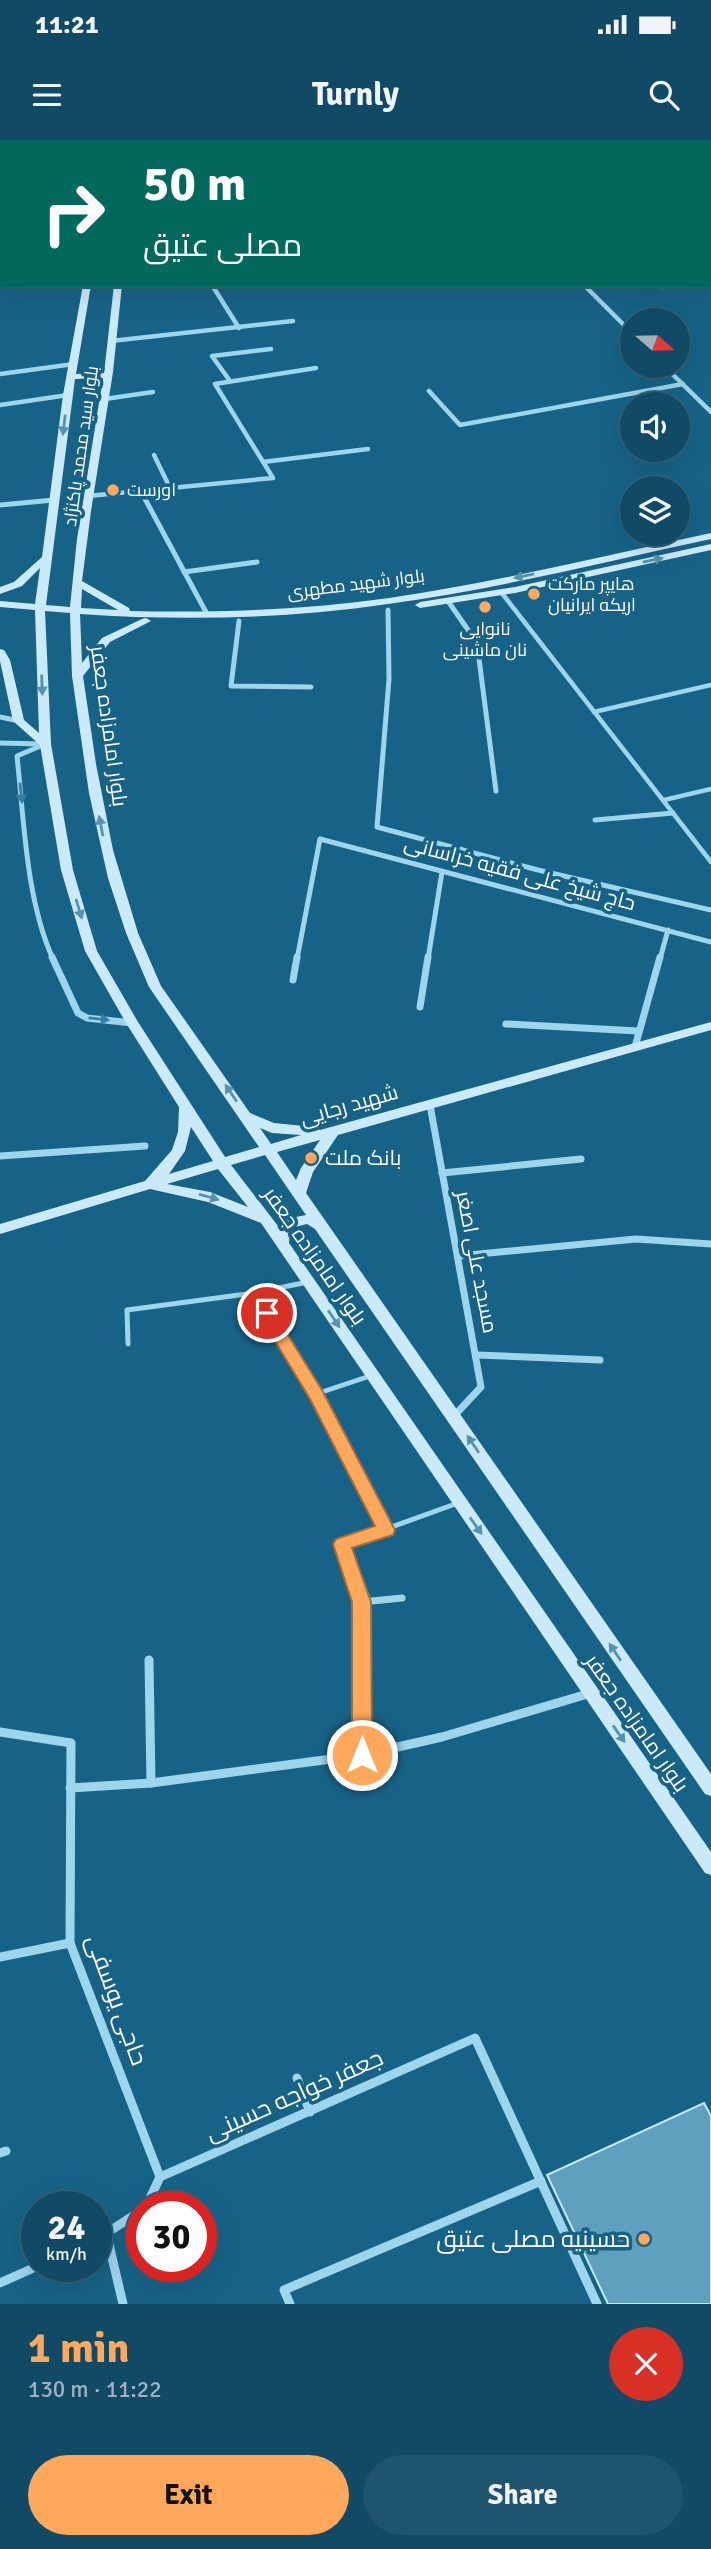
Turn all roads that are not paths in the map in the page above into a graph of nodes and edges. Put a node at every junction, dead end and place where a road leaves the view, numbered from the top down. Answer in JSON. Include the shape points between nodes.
{"nodes":[{"id":1,"x":87,"y":287,"type":"edge"},
{"id":2,"x":118,"y":287,"type":"edge"},
{"id":3,"x":213,"y":287,"type":"edge"},
{"id":4,"x":586,"y":287,"type":"edge"},
{"id":5,"x":293,"y":321,"type":"dead end"},
{"id":6,"x":620,"y":321,"type":"edge"},
{"id":7,"x":239,"y":328,"type":"junction"},
{"id":8,"x":111,"y":341,"type":"junction"},
{"id":9,"x":271,"y":349,"type":"dead end"},
{"id":10,"x":74,"y":364,"type":"junction"},
{"id":11,"x":316,"y":368,"type":"dead end"},
{"id":12,"x":0,"y":374,"type":"edge"},
{"id":13,"x":107,"y":375,"type":"junction"},
{"id":14,"x":71,"y":377,"type":"junction"},
{"id":15,"x":677,"y":378,"type":"edge"},
{"id":16,"x":230,"y":382,"type":"junction"},
{"id":17,"x":683,"y":384,"type":"junction"},
{"id":18,"x":429,"y":391,"type":"dead end"},
{"id":19,"x":152,"y":392,"type":"dead end"},
{"id":20,"x":68,"y":395,"type":"junction"},
{"id":21,"x":105,"y":400,"type":"junction"},
{"id":22,"x":0,"y":405,"type":"edge"},
{"id":23,"x":711,"y":412,"type":"edge"},
{"id":24,"x":368,"y":449,"type":"dead end"},
{"id":25,"x":155,"y":456,"type":"dead end"},
{"id":26,"x":263,"y":462,"type":"junction"},
{"id":27,"x":171,"y":490,"type":"junction"},
{"id":28,"x":142,"y":493,"type":"junction"},
{"id":29,"x":88,"y":496,"type":"junction"},
{"id":30,"x":54,"y":500,"type":"junction"},
{"id":31,"x":0,"y":505,"type":"edge"},
{"id":32,"x":711,"y":536,"type":"edge"},
{"id":33,"x":711,"y":547,"type":"edge"},
{"id":34,"x":44,"y":558,"type":"junction"},
{"id":35,"x":257,"y":562,"type":"dead end"},
{"id":36,"x":184,"y":572,"type":"junction"},
{"id":37,"x":79,"y":583,"type":"junction"},
{"id":38,"x":0,"y":591,"type":"edge"},
{"id":39,"x":501,"y":592,"type":"junction"},
{"id":40,"x":448,"y":601,"type":"junction"},
{"id":41,"x":0,"y":604,"type":"edge"},
{"id":42,"x":388,"y":610,"type":"junction"},
{"id":43,"x":39,"y":612,"type":"junction"},
{"id":44,"x":0,"y":614,"type":"edge"},
{"id":45,"x":136,"y":614,"type":"junction"},
{"id":46,"x":207,"y":614,"type":"junction"},
{"id":47,"x":76,"y":615,"type":"junction"},
{"id":48,"x":146,"y":621,"type":"junction"},
{"id":49,"x":239,"y":621,"type":"junction"},
{"id":50,"x":0,"y":652,"type":"edge"},
{"id":51,"x":77,"y":676,"type":"junction"},
{"id":52,"x":711,"y":685,"type":"edge"},
{"id":53,"x":311,"y":687,"type":"dead end"},
{"id":54,"x":594,"y":712,"type":"junction"},
{"id":55,"x":0,"y":717,"type":"edge"},
{"id":56,"x":19,"y":721,"type":"junction"},
{"id":57,"x":0,"y":743,"type":"edge"},
{"id":58,"x":45,"y":744,"type":"junction"},
{"id":59,"x":711,"y":789,"type":"edge"},
{"id":60,"x":496,"y":791,"type":"dead end"},
{"id":61,"x":664,"y":800,"type":"junction"},
{"id":62,"x":673,"y":813,"type":"junction"},
{"id":63,"x":594,"y":820,"type":"dead end"},
{"id":64,"x":711,"y":862,"type":"edge"},
{"id":65,"x":442,"y":872,"type":"junction"},
{"id":66,"x":711,"y":910,"type":"edge"},
{"id":67,"x":668,"y":930,"type":"junction"},
{"id":68,"x":711,"y":942,"type":"edge"},
{"id":69,"x":293,"y":981,"type":"dead end"},
{"id":70,"x":421,"y":1007,"type":"dead end"},
{"id":71,"x":132,"y":1023,"type":"junction"},
{"id":72,"x":506,"y":1024,"type":"dead end"},
{"id":73,"x":711,"y":1026,"type":"edge"},
{"id":74,"x":638,"y":1031,"type":"junction"},
{"id":75,"x":635,"y":1047,"type":"junction"},
{"id":76,"x":430,"y":1105,"type":"junction"},
{"id":77,"x":183,"y":1106,"type":"junction"},
{"id":78,"x":247,"y":1117,"type":"junction"},
{"id":79,"x":333,"y":1132,"type":"junction"},
{"id":80,"x":145,"y":1146,"type":"dead end"},
{"id":81,"x":269,"y":1149,"type":"junction"},
{"id":82,"x":0,"y":1156,"type":"edge"},
{"id":83,"x":581,"y":1159,"type":"dead end"},
{"id":84,"x":222,"y":1164,"type":"junction"},
{"id":85,"x":442,"y":1173,"type":"junction"},
{"id":86,"x":148,"y":1186,"type":"junction"},
{"id":87,"x":299,"y":1193,"type":"junction"},
{"id":88,"x":266,"y":1220,"type":"junction"},
{"id":89,"x":323,"y":1227,"type":"junction"},
{"id":90,"x":0,"y":1229,"type":"edge"},
{"id":91,"x":282,"y":1243,"type":"junction"},
{"id":92,"x":711,"y":1244,"type":"edge"},
{"id":93,"x":458,"y":1256,"type":"junction"},
{"id":94,"x":308,"y":1282,"type":"junction"},
{"id":95,"x":254,"y":1293,"type":"junction"},
{"id":96,"x":128,"y":1344,"type":"dead end"},
{"id":97,"x":477,"y":1355,"type":"junction"},
{"id":98,"x":600,"y":1360,"type":"dead end"},
{"id":99,"x":373,"y":1375,"type":"junction"},
{"id":100,"x":316,"y":1394,"type":"junction"},
{"id":101,"x":454,"y":1416,"type":"junction"},
{"id":102,"x":460,"y":1503,"type":"junction"},
{"id":103,"x":386,"y":1530,"type":"junction"},
{"id":104,"x":402,"y":1598,"type":"dead end"},
{"id":105,"x":362,"y":1602,"type":"junction"},
{"id":106,"x":149,"y":1660,"type":"dead end"},
{"id":107,"x":591,"y":1693,"type":"junction"},
{"id":108,"x":0,"y":1732,"type":"edge"},
{"id":109,"x":362,"y":1755,"type":"junction"},
{"id":110,"x":151,"y":1783,"type":"junction"},
{"id":111,"x":70,"y":1788,"type":"junction"},
{"id":112,"x":711,"y":1788,"type":"edge"},
{"id":113,"x":711,"y":1867,"type":"edge"},
{"id":114,"x":70,"y":1943,"type":"junction"},
{"id":115,"x":0,"y":1957,"type":"edge"},
{"id":116,"x":297,"y":2078,"type":"dead end"},
{"id":117,"x":310,"y":2112,"type":"junction"},
{"id":118,"x":160,"y":2177,"type":"junction"},
{"id":119,"x":541,"y":2181,"type":"junction"},
{"id":120,"x":153,"y":2191,"type":"edge"},
{"id":121,"x":112,"y":2257,"type":"edge"},
{"id":122,"x":21,"y":2274,"type":"edge"},
{"id":123,"x":0,"y":2283,"type":"edge"},
{"id":124,"x":123,"y":2304,"type":"edge"},
{"id":125,"x":290,"y":2304,"type":"edge"},
{"id":126,"x":597,"y":2304,"type":"edge"}],
"edges":[{"from":1,"to":10,"type":"main road","name":"بلوار سید محمد پاکنژاد"},
{"from":2,"to":8,"type":"main road","name":"بلوار سید محمد پاکنژاد"},
{"from":3,"to":7,"type":"street"},
{"from":4,"to":6,"type":"street"},
{"from":5,"to":7,"type":"street"},
{"from":7,"to":8,"type":"street"},
{"from":8,"to":13,"type":"main road","name":"بلوار سید محمد پاکنژاد"},
{"from":9,"to":16,"type":"street","via":[[212,356]]},
{"from":10,"to":12,"type":"street"},
{"from":10,"to":14,"type":"main road","name":"بلوار سید محمد پاکنژاد"},
{"from":11,"to":16,"type":"street"},
{"from":13,"to":14,"type":"main road"},
{"from":13,"to":21,"type":"main road","name":"بلوار سید محمد پاکنژاد"},
{"from":14,"to":20,"type":"main road","name":"بلوار سید محمد پاکنژاد"},
{"from":15,"to":17,"type":"street"},
{"from":16,"to":26,"type":"street","via":[[215,384]]},
{"from":17,"to":18,"type":"street","via":[[460,425]]},
{"from":17,"to":23,"type":"street"},
{"from":19,"to":21,"type":"street"},
{"from":20,"to":22,"type":"street"},
{"from":20,"to":30,"type":"main road","name":"بلوار سید محمد پاکنژاد","one_way":true},
{"from":21,"to":29,"type":"main road","name":"بلوار سید محمد پاکنژاد"},
{"from":24,"to":26,"type":"street"},
{"from":25,"to":27,"type":"street"},
{"from":26,"to":27,"type":"street","via":[[274,478]]},
{"from":27,"to":28,"type":"street"},
{"from":28,"to":29,"type":"street"},
{"from":28,"to":36,"type":"street"},
{"from":29,"to":37,"type":"main road","name":"بلوار سید محمد پاکنژاد"},
{"from":30,"to":31,"type":"street"},
{"from":30,"to":34,"type":"main road","name":"بلوار سید محمد پاکنژاد"},
{"from":32,"to":46,"type":"main road","name":"بلوار شهید مطهری","one_way":true,"via":[[370,604]]},
{"from":39,"to":33,"type":"main road","name":"بلوار شهید مطهری","one_way":true},
{"from":34,"to":38,"type":"main road","via":[[18,584]]},
{"from":34,"to":43,"type":"main road","name":"بلوار سید محمد پاکنژاد"},
{"from":35,"to":36,"type":"street"},
{"from":36,"to":46,"type":"street"},
{"from":37,"to":45,"type":"main road"},
{"from":37,"to":47,"type":"main road","name":"بلوار سید محمد پاکنژاد"},
{"from":39,"to":40,"type":"main road","name":"بلوار شهید مطهری"},
{"from":39,"to":54,"type":"lane"},
{"from":40,"to":42,"type":"main road","name":"بلوار شهید مطهری"},
{"from":40,"to":60,"type":"street","via":[[477,643]]},
{"from":41,"to":43,"type":"main road","name":"بلوار شهید مطهری"},
{"from":42,"to":49,"type":"main road","name":"بلوار شهید مطهری"},
{"from":42,"to":66,"type":"street","name":"حاج شیخ علی فقیه خراسانی","via":[[389,679],[377,827]]},
{"from":43,"to":44,"type":"main road","name":"بلوار شهید مطهری"},
{"from":43,"to":47,"type":"main road","name":"بلوار شهید مطهری"},
{"from":43,"to":58,"type":"main road","name":"بلوار امامزاده جعفر","one_way":true},
{"from":45,"to":46,"type":"main road","name":"بلوار شهید مطهری"},
{"from":45,"to":47,"type":"main road","name":"بلوار شهید مطهری"},
{"from":47,"to":48,"type":"main road","name":"بلوار شهید مطهری"},
{"from":47,"to":51,"type":"main road","name":"بلوار امامزاده جعفر"},
{"from":48,"to":49,"type":"main road","name":"بلوار شهید مطهری"},
{"from":48,"to":51,"type":"main road","via":[[106,640]]},
{"from":49,"to":53,"type":"street","via":[[232,686]]},
{"from":50,"to":56,"type":"main road"},
{"from":78,"to":51,"type":"main road","name":"بلوار امامزاده جعفر","one_way":true,"via":[[155,987],[134,945],[108,858]]},
{"from":52,"to":54,"type":"lane"},
{"from":54,"to":61,"type":"lane"},
{"from":55,"to":56,"type":"street"},
{"from":56,"to":58,"type":"main road"},
{"from":57,"to":58,"type":"street"},
{"from":58,"to":71,"type":"main road","name":"بلوار امامزاده جعفر","one_way":true,"via":[[67,870],[91,951]]},
{"from":58,"to":71,"type":"street","one_way":true,"via":[[17,755],[29,868],[47,946],[78,1013]]},
{"from":59,"to":61,"type":"lane"},
{"from":61,"to":62,"type":"lane"},
{"from":62,"to":63,"type":"street"},
{"from":62,"to":64,"type":"lane"},
{"from":65,"to":67,"type":"street","name":"حاج شیخ علی فقیه خراسانی"},
{"from":65,"to":69,"type":"street","name":"حاج شیخ علی فقیه خراسانی","via":[[320,839]]},
{"from":65,"to":70,"type":"street"},
{"from":67,"to":68,"type":"street","name":"حاج شیخ علی فقیه خراسانی"},
{"from":67,"to":74,"type":"street"},
{"from":71,"to":77,"type":"main road","name":"بلوار امامزاده جعفر"},
{"from":72,"to":74,"type":"street"},
{"from":73,"to":75,"type":"main road","name":"شهید رجایی"},
{"from":74,"to":75,"type":"street"},
{"from":75,"to":76,"type":"main road","name":"شهید رجایی"},
{"from":76,"to":79,"type":"main road","name":"شهید رجایی"},
{"from":76,"to":85,"type":"street","name":"مسجد علی اصغر"},
{"from":77,"to":84,"type":"main road","name":"بلوار امامزاده جعفر"},
{"from":77,"to":86,"type":"main road","via":[[187,1127],[181,1148]]},
{"from":78,"to":79,"type":"main road","via":[[272,1128]]},
{"from":78,"to":81,"type":"main road","name":"بلوار امامزاده جعفر"},
{"from":79,"to":81,"type":"main road","name":"شهید رجایی"},
{"from":79,"to":87,"type":"main road","via":[[306,1171]]},
{"from":80,"to":82,"type":"street"},
{"from":81,"to":84,"type":"main road","name":"شهید رجایی"},
{"from":81,"to":87,"type":"main road","name":"بلوار امامزاده جعفر"},
{"from":83,"to":85,"type":"street"},
{"from":84,"to":86,"type":"main road","name":"شهید رجایی"},
{"from":84,"to":88,"type":"main road","name":"بلوار امامزاده جعفر"},
{"from":85,"to":93,"type":"street","name":"مسجد علی اصغر"},
{"from":86,"to":88,"type":"main road","one_way":true,"via":[[209,1197]]},
{"from":86,"to":90,"type":"main road","name":"شهید رجایی"},
{"from":87,"to":89,"type":"main road","name":"بلوار امامزاده جعفر"},
{"from":88,"to":91,"type":"main road","name":"بلوار امامزاده جعفر"},
{"from":89,"to":91,"type":"main road","via":[[309,1219],[291,1223],[283,1229]]},
{"from":89,"to":101,"type":"main road","name":"بلوار امامزاده جعفر"},
{"from":91,"to":94,"type":"main road","name":"بلوار امامزاده جعفر"},
{"from":92,"to":93,"type":"street","via":[[636,1239]]},
{"from":93,"to":97,"type":"street","name":"مسجد علی اصغر"},
{"from":94,"to":95,"type":"lane"},
{"from":94,"to":99,"type":"main road","name":"بلوار امامزاده جعفر","one_way":true},
{"from":95,"to":96,"type":"lane","via":[[127,1310]]},
{"from":95,"to":100,"type":"lane"},
{"from":97,"to":98,"type":"street"},
{"from":97,"to":101,"type":"street","name":"مسجد علی اصغر","via":[[481,1387]]},
{"from":99,"to":100,"type":"lane"},
{"from":99,"to":102,"type":"main road","name":"بلوار امامزاده جعفر"},
{"from":100,"to":103,"type":"lane"},
{"from":112,"to":101,"type":"main road","name":"بلوار امامزاده جعفر","one_way":true},
{"from":102,"to":103,"type":"lane"},
{"from":102,"to":107,"type":"main road","name":"بلوار امامزاده جعفر","one_way":true},
{"from":103,"to":105,"type":"lane","via":[[342,1544]]},
{"from":104,"to":105,"type":"lane"},
{"from":105,"to":109,"type":"street"},
{"from":106,"to":110,"type":"street"},
{"from":107,"to":109,"type":"street","via":[[442,1737]]},
{"from":107,"to":113,"type":"main road","name":"بلوار امامزاده جعفر","one_way":true},
{"from":108,"to":111,"type":"street","name":"حاجی یوسفی","via":[[71,1743]]},
{"from":109,"to":110,"type":"street"},
{"from":110,"to":111,"type":"street"},
{"from":111,"to":114,"type":"street","name":"حاجی یوسفی"},
{"from":114,"to":115,"type":"street"},
{"from":114,"to":118,"type":"street","name":"حاجی یوسفی"},
{"from":116,"to":117,"type":"street"},
{"from":117,"to":118,"type":"street","name":"جعفر خواجه حسینی"},
{"from":117,"to":119,"type":"street","name":"جعفر خواجه حسینی","via":[[475,2038]]},
{"from":118,"to":120,"type":"street"},
{"from":119,"to":125,"type":"street","via":[[284,2290]]},
{"from":119,"to":126,"type":"street"},
{"from":121,"to":124,"type":"street"},
{"from":122,"to":123,"type":"street"}]}
